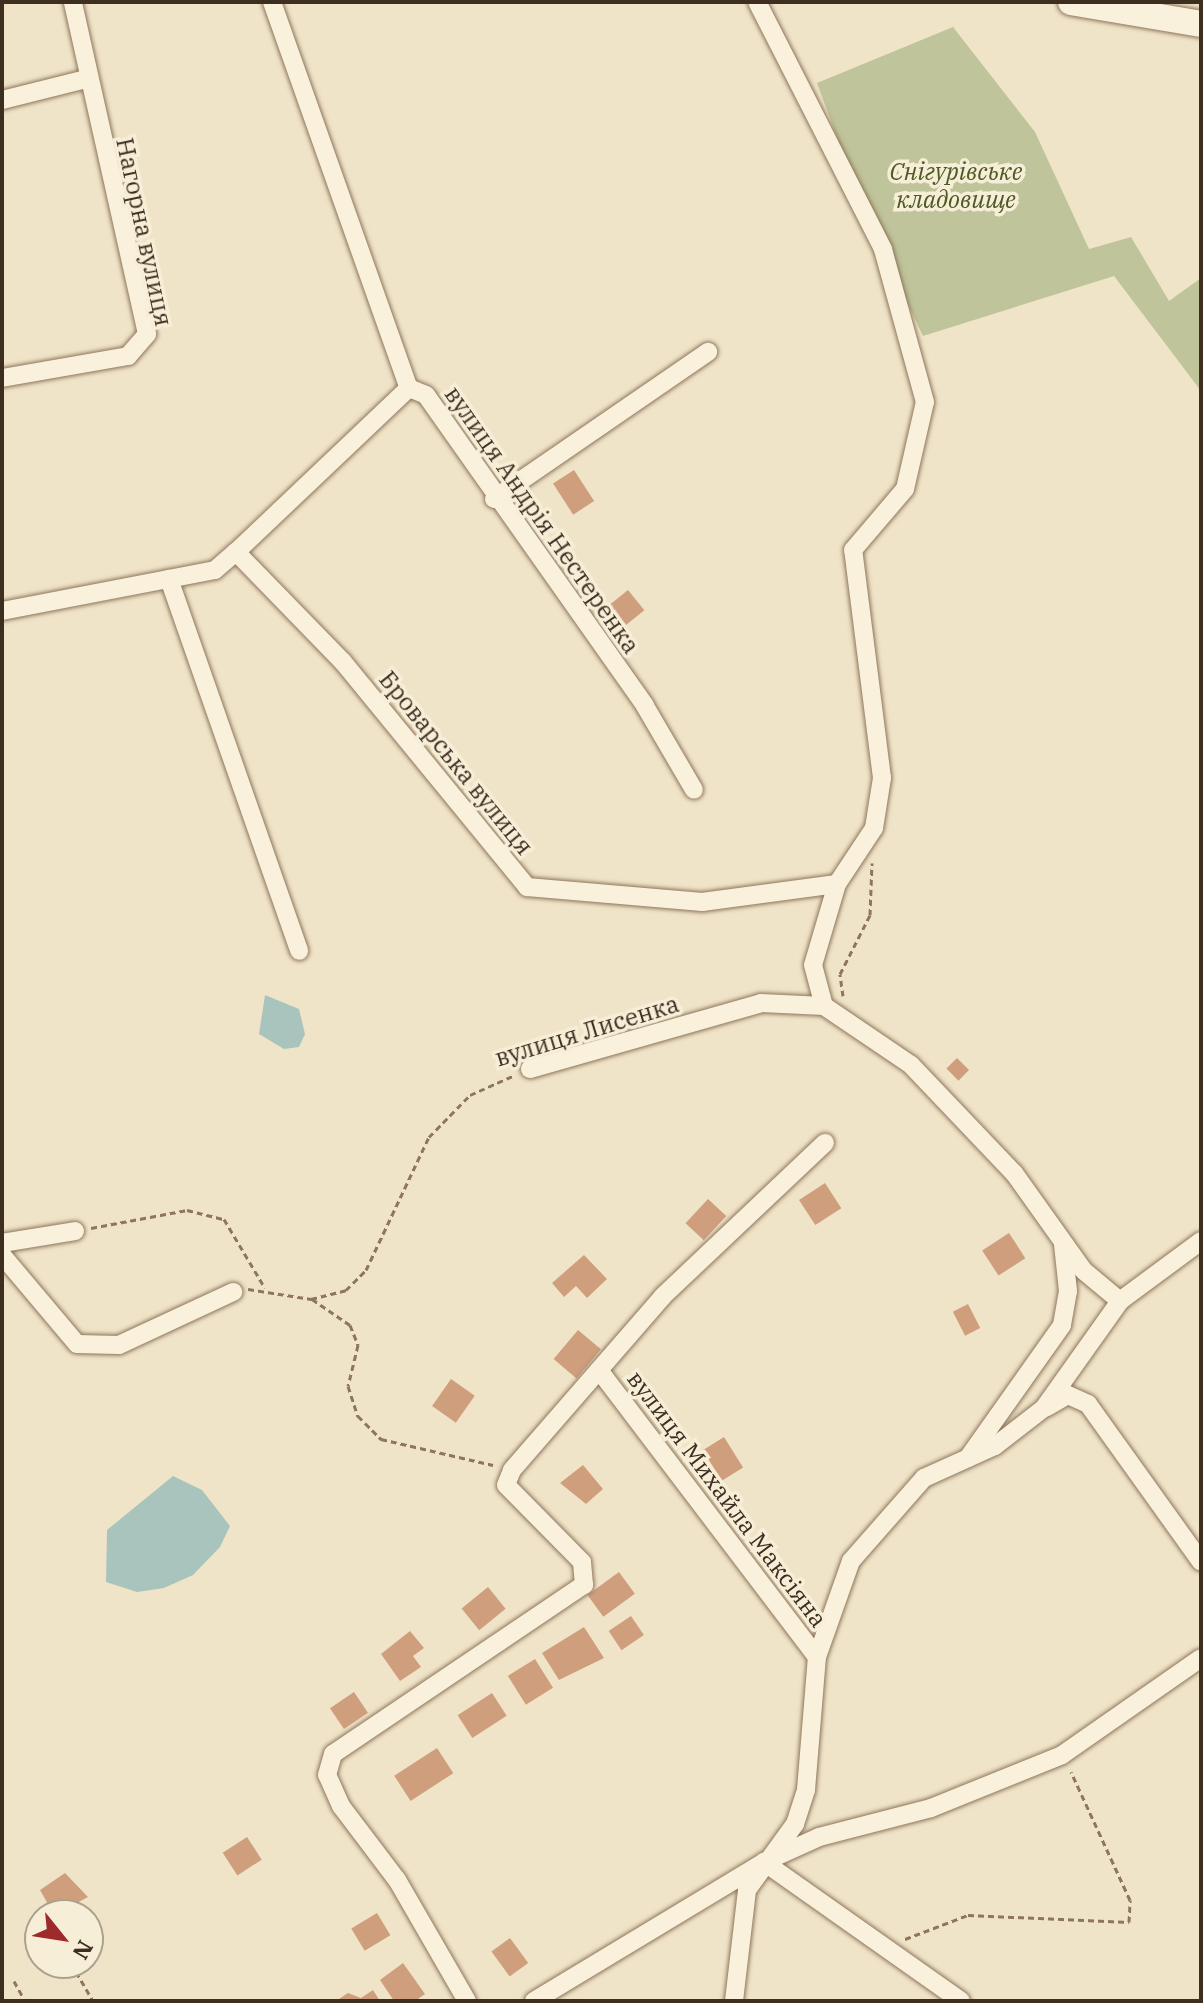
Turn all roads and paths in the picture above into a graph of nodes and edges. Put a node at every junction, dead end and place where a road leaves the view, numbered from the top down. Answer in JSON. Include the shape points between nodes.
{"nodes":[{"id":1,"x":73,"y":2,"type":"edge"},
{"id":2,"x":272,"y":2,"type":"edge"},
{"id":3,"x":757,"y":2,"type":"edge"},
{"id":4,"x":1071,"y":2,"type":"edge"},
{"id":5,"x":1201,"y":24,"type":"edge"},
{"id":6,"x":86,"y":79,"type":"junction"},
{"id":7,"x":2,"y":100,"type":"edge"},
{"id":8,"x":708,"y":352,"type":"dead end"},
{"id":9,"x":2,"y":378,"type":"edge"},
{"id":10,"x":409,"y":388,"type":"junction"},
{"id":11,"x":494,"y":499,"type":"junction"},
{"id":12,"x":236,"y":552,"type":"junction"},
{"id":13,"x":169,"y":579,"type":"junction"},
{"id":14,"x":2,"y":611,"type":"edge"},
{"id":15,"x":694,"y":790,"type":"dead end"},
{"id":16,"x":874,"y":828,"type":"junction"},
{"id":17,"x":837,"y":884,"type":"junction"},
{"id":18,"x":299,"y":951,"type":"dead end"},
{"id":19,"x":824,"y":1006,"type":"junction"},
{"id":20,"x":845,"y":1019,"type":"junction"},
{"id":21,"x":530,"y":1069,"type":"joint"},
{"id":22,"x":825,"y":1143,"type":"dead end"},
{"id":23,"x":75,"y":1231,"type":"joint"},
{"id":24,"x":1063,"y":1241,"type":"junction"},
{"id":25,"x":1201,"y":1241,"type":"edge"},
{"id":26,"x":2,"y":1243,"type":"edge"},
{"id":27,"x":2,"y":1255,"type":"edge"},
{"id":28,"x":266,"y":1289,"type":"junction"},
{"id":29,"x":233,"y":1292,"type":"joint"},
{"id":30,"x":311,"y":1299,"type":"junction"},
{"id":31,"x":1120,"y":1301,"type":"junction"},
{"id":32,"x":599,"y":1370,"type":"junction"},
{"id":33,"x":1044,"y":1408,"type":"junction"},
{"id":34,"x":968,"y":1458,"type":"junction"},
{"id":35,"x":512,"y":1470,"type":"junction"},
{"id":36,"x":1201,"y":1562,"type":"edge"},
{"id":37,"x":817,"y":1657,"type":"junction"},
{"id":38,"x":1201,"y":1658,"type":"edge"},
{"id":39,"x":1062,"y":1755,"type":"junction"},
{"id":40,"x":764,"y":1862,"type":"junction"},
{"id":41,"x":890,"y":1948,"type":"junction"},
{"id":42,"x":80,"y":1979,"type":"edge"},
{"id":43,"x":14,"y":1981,"type":"dead end"},
{"id":44,"x":25,"y":2001,"type":"edge"},
{"id":45,"x":93,"y":2001,"type":"edge"},
{"id":46,"x":467,"y":2001,"type":"edge"},
{"id":47,"x":534,"y":2001,"type":"edge"},
{"id":48,"x":734,"y":2001,"type":"edge"},
{"id":49,"x":961,"y":2001,"type":"edge"}],
"edges":[{"from":1,"to":6,"type":"street","name":"Нагорна вулиця"},
{"from":2,"to":10,"type":"street","name":"вулиця Андрія Нестеренка"},
{"from":3,"to":16,"type":"street","via":[[883,249],[925,402],[905,489],[853,550],[882,778]]},
{"from":4,"to":5,"type":"street"},
{"from":6,"to":7,"type":"street"},
{"from":6,"to":9,"type":"street","name":"Нагорна вулиця","via":[[147,334],[128,356]]},
{"from":8,"to":11,"type":"street"},
{"from":10,"to":11,"type":"street","name":"вулиця Андрія Нестеренка","via":[[426,395]]},
{"from":10,"to":12,"type":"street"},
{"from":11,"to":15,"type":"street","name":"вулиця Андрія Нестеренка","via":[[645,706]]},
{"from":12,"to":13,"type":"street","via":[[215,570]]},
{"from":12,"to":17,"type":"street","name":"Броварська вулиця","via":[[343,662],[527,887],[702,902]]},
{"from":13,"to":14,"type":"street"},
{"from":13,"to":18,"type":"street"},
{"from":16,"to":17,"type":"street"},
{"from":16,"to":20,"type":"path","via":[[870,915],[840,974]]},
{"from":17,"to":19,"type":"street","via":[[813,965]]},
{"from":19,"to":20,"type":"street"},
{"from":19,"to":21,"type":"street","name":"вулиця Лисенка","via":[[761,1003]]},
{"from":20,"to":24,"type":"street","via":[[911,1065],[1014,1173]]},
{"from":21,"to":30,"type":"path","name":"вулиця Лисенка","via":[[470,1095],[429,1137],[366,1270],[346,1290]]},
{"from":22,"to":32,"type":"street","name":"вулиця Михайла Максіяна","via":[[663,1296]]},
{"from":23,"to":26,"type":"street"},
{"from":23,"to":28,"type":"path","via":[[187,1210],[224,1219]]},
{"from":24,"to":31,"type":"street"},
{"from":24,"to":34,"type":"street","via":[[1068,1291],[1062,1325]]},
{"from":25,"to":31,"type":"street"},
{"from":27,"to":29,"type":"street","via":[[77,1344],[119,1345]]},
{"from":28,"to":29,"type":"path","name":"вулиця Лисенка"},
{"from":28,"to":30,"type":"path","name":"вулиця Лисенка"},
{"from":30,"to":35,"type":"path","via":[[350,1325],[358,1345],[348,1386],[358,1416],[381,1439]]},
{"from":31,"to":33,"type":"street"},
{"from":32,"to":35,"type":"street","name":"вулиця Михайла Максіяна"},
{"from":32,"to":37,"type":"street","name":"вулиця Михайла Максіяна"},
{"from":33,"to":34,"type":"street"},
{"from":33,"to":36,"type":"street","via":[[1068,1395],[1088,1404]]},
{"from":34,"to":37,"type":"street","via":[[924,1478],[875,1528],[826,1615]]},
{"from":35,"to":46,"type":"street","via":[[506,1485],[582,1562],[584,1585],[333,1754],[327,1775]]},
{"from":37,"to":40,"type":"street","via":[[806,1790],[795,1824]]},
{"from":38,"to":39,"type":"street"},
{"from":39,"to":40,"type":"street","via":[[931,1808],[819,1837]]},
{"from":39,"to":41,"type":"path","via":[[1130,1900],[1129,1922],[968,1915]]},
{"from":40,"to":41,"type":"street"},
{"from":40,"to":47,"type":"street"},
{"from":40,"to":48,"type":"street","via":[[747,1890]]},
{"from":41,"to":49,"type":"street"},
{"from":42,"to":45,"type":"path"},
{"from":43,"to":44,"type":"path"}]}
